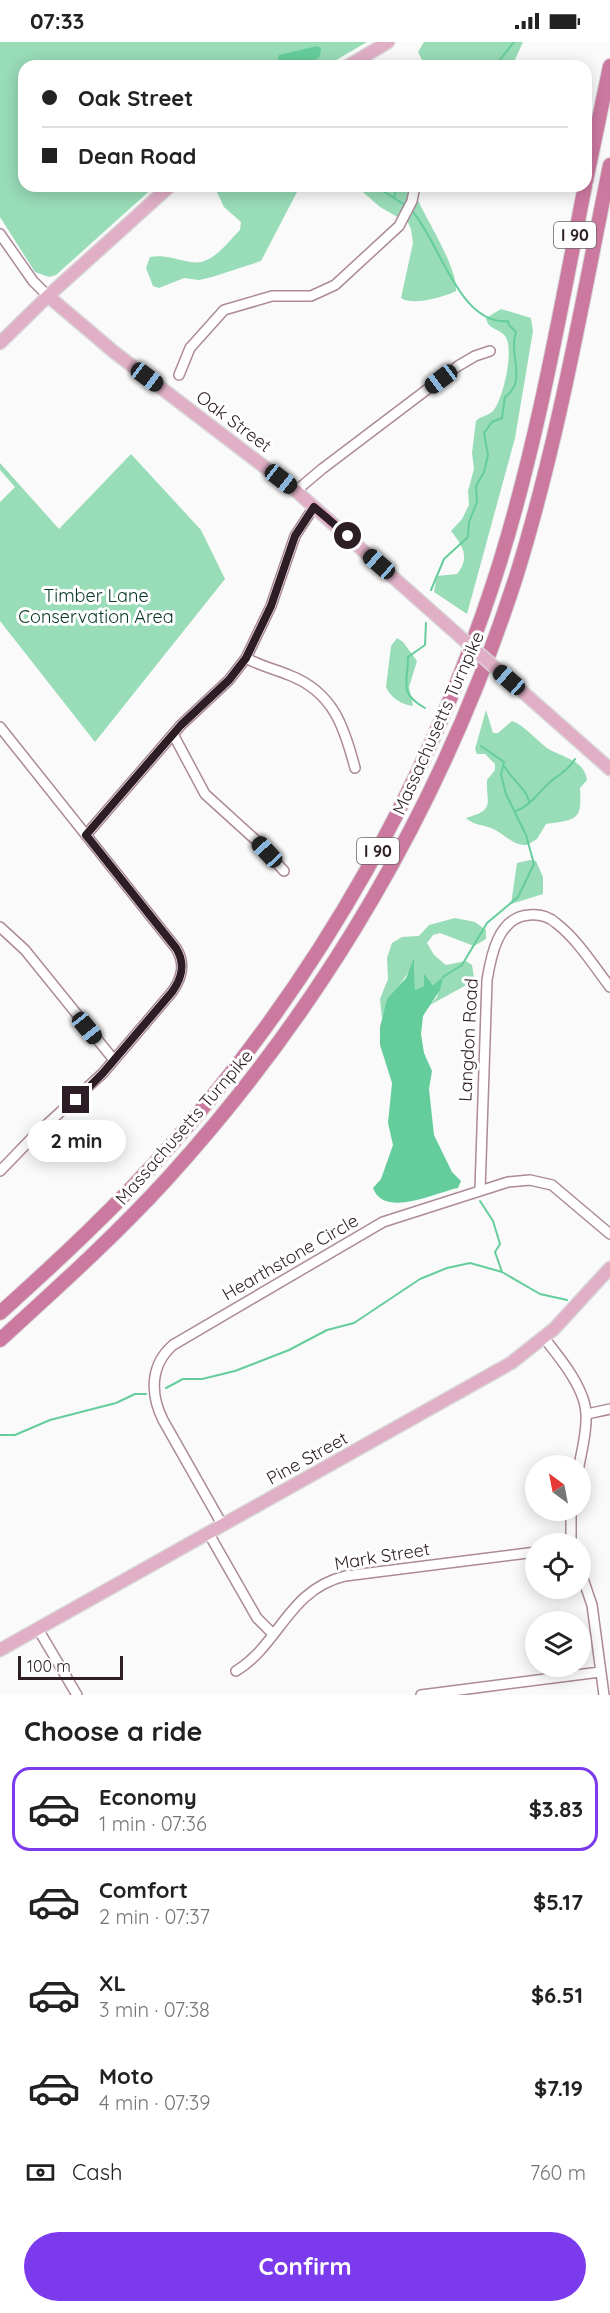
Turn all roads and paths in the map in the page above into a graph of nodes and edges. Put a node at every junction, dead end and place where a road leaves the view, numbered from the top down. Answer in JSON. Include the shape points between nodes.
{"nodes":[{"id":1,"x":388,"y":42,"type":"edge"},
{"id":2,"x":359,"y":60,"type":"edge"},
{"id":3,"x":610,"y":66,"type":"edge"},
{"id":4,"x":592,"y":152,"type":"edge"},
{"id":5,"x":610,"y":165,"type":"edge"},
{"id":6,"x":163,"y":192,"type":"edge"},
{"id":7,"x":414,"y":192,"type":"edge"},
{"id":8,"x":584,"y":192,"type":"edge"},
{"id":9,"x":0,"y":234,"type":"edge"},
{"id":10,"x":48,"y":296,"type":"junction"},
{"id":11,"x":0,"y":344,"type":"edge"},
{"id":12,"x":490,"y":351,"type":"dead end"},
{"id":13,"x":179,"y":375,"type":"dead end"},
{"id":14,"x":296,"y":491,"type":"junction"},
{"id":15,"x":314,"y":507,"type":"junction"},
{"id":16,"x":246,"y":658,"type":"junction"},
{"id":17,"x":0,"y":727,"type":"edge"},
{"id":18,"x":173,"y":734,"type":"junction"},
{"id":19,"x":355,"y":768,"type":"dead end"},
{"id":20,"x":610,"y":769,"type":"edge"},
{"id":21,"x":86,"y":835,"type":"junction"},
{"id":22,"x":284,"y":871,"type":"dead end"},
{"id":23,"x":0,"y":927,"type":"edge"},
{"id":24,"x":610,"y":987,"type":"edge"},
{"id":25,"x":114,"y":1060,"type":"junction"},
{"id":26,"x":0,"y":1171,"type":"edge"},
{"id":27,"x":480,"y":1190,"type":"junction"},
{"id":28,"x":610,"y":1234,"type":"edge"},
{"id":29,"x":610,"y":1268,"type":"edge"},
{"id":30,"x":0,"y":1313,"type":"edge"},
{"id":31,"x":544,"y":1338,"type":"junction"},
{"id":32,"x":0,"y":1340,"type":"edge"},
{"id":33,"x":610,"y":1409,"type":"edge"},
{"id":34,"x":586,"y":1414,"type":"junction"},
{"id":35,"x":580,"y":1455,"type":"edge"},
{"id":36,"x":223,"y":1526,"type":"junction"},
{"id":37,"x":209,"y":1534,"type":"junction"},
{"id":38,"x":525,"y":1554,"type":"edge"},
{"id":39,"x":590,"y":1599,"type":"edge"},
{"id":40,"x":39,"y":1629,"type":"junction"},
{"id":41,"x":272,"y":1633,"type":"junction"},
{"id":42,"x":0,"y":1650,"type":"edge"},
{"id":43,"x":236,"y":1671,"type":"dead end"},
{"id":44,"x":600,"y":1672,"type":"junction"},
{"id":45,"x":77,"y":1695,"type":"edge"},
{"id":46,"x":420,"y":1695,"type":"edge"},
{"id":47,"x":604,"y":1695,"type":"edge"}],
"edges":[{"from":1,"to":2,"type":"main road"},
{"from":3,"to":4,"type":"highway"},
{"from":5,"to":32,"type":"highway","name":"Massachusetts Turnpike","number":"I 90","via":[[558,418],[528,536],[481,676],[417,819],[340,954],[233,1102],[111,1237]]},
{"from":6,"to":10,"type":"main road"},
{"from":7,"to":13,"type":"street","via":[[399,226],[343,279],[327,290],[303,297],[264,297],[224,310],[190,348]]},
{"from":8,"to":30,"type":"highway","name":"Massachusetts Turnpike","number":"I 90","via":[[534,436],[503,553],[457,683],[392,824],[323,943],[223,1083],[102,1218]]},
{"from":9,"to":10,"type":"street"},
{"from":10,"to":11,"type":"main road"},
{"from":10,"to":14,"type":"main road","name":"Oak Street","via":[[114,352]]},
{"from":12,"to":14,"type":"street","via":[[458,366]]},
{"from":14,"to":15,"type":"main road","name":"Oak Street"},
{"from":15,"to":16,"type":"street","via":[[295,536],[271,606]]},
{"from":15,"to":20,"type":"main road","name":"Oak Street","bridge":true},
{"from":16,"to":18,"type":"street"},
{"from":16,"to":19,"type":"street","via":[[296,678],[324,695],[342,724]]},
{"from":17,"to":21,"type":"street"},
{"from":18,"to":21,"type":"street"},
{"from":18,"to":22,"type":"street","via":[[205,794]]},
{"from":21,"to":25,"type":"street","via":[[176,948],[183,965],[172,992]]},
{"from":23,"to":25,"type":"street","via":[[25,950]]},
{"from":24,"to":27,"type":"street","name":"Langdon Road","via":[[550,919],[524,916],[503,930],[486,980]]},
{"from":25,"to":26,"type":"street"},
{"from":27,"to":28,"type":"street","name":"Hearthstone Circle","via":[[513,1180],[545,1182],[564,1193]]},
{"from":27,"to":36,"type":"street","name":"Hearthstone Circle","via":[[377,1225],[182,1339],[163,1355],[153,1382],[158,1411]]},
{"from":29,"to":31,"type":"main road","name":"Pine Street"},
{"from":31,"to":34,"type":"street","via":[[578,1388]]},
{"from":31,"to":36,"type":"main road","name":"Pine Street","via":[[505,1367]]},
{"from":33,"to":34,"type":"street"},
{"from":34,"to":35,"type":"street"},
{"from":36,"to":37,"type":"main road","name":"Pine Street"},
{"from":37,"to":40,"type":"main road","name":"Pine Street"},
{"from":37,"to":41,"type":"street","via":[[257,1618]]},
{"from":38,"to":41,"type":"street","name":"Mark Street","via":[[328,1581],[301,1599]]},
{"from":39,"to":44,"type":"street"},
{"from":40,"to":42,"type":"main road","name":"Pine Street"},
{"from":40,"to":45,"type":"street"},
{"from":41,"to":43,"type":"street","name":"Mark Street","via":[[247,1664]]},
{"from":44,"to":46,"type":"street"},
{"from":44,"to":47,"type":"street"}]}
